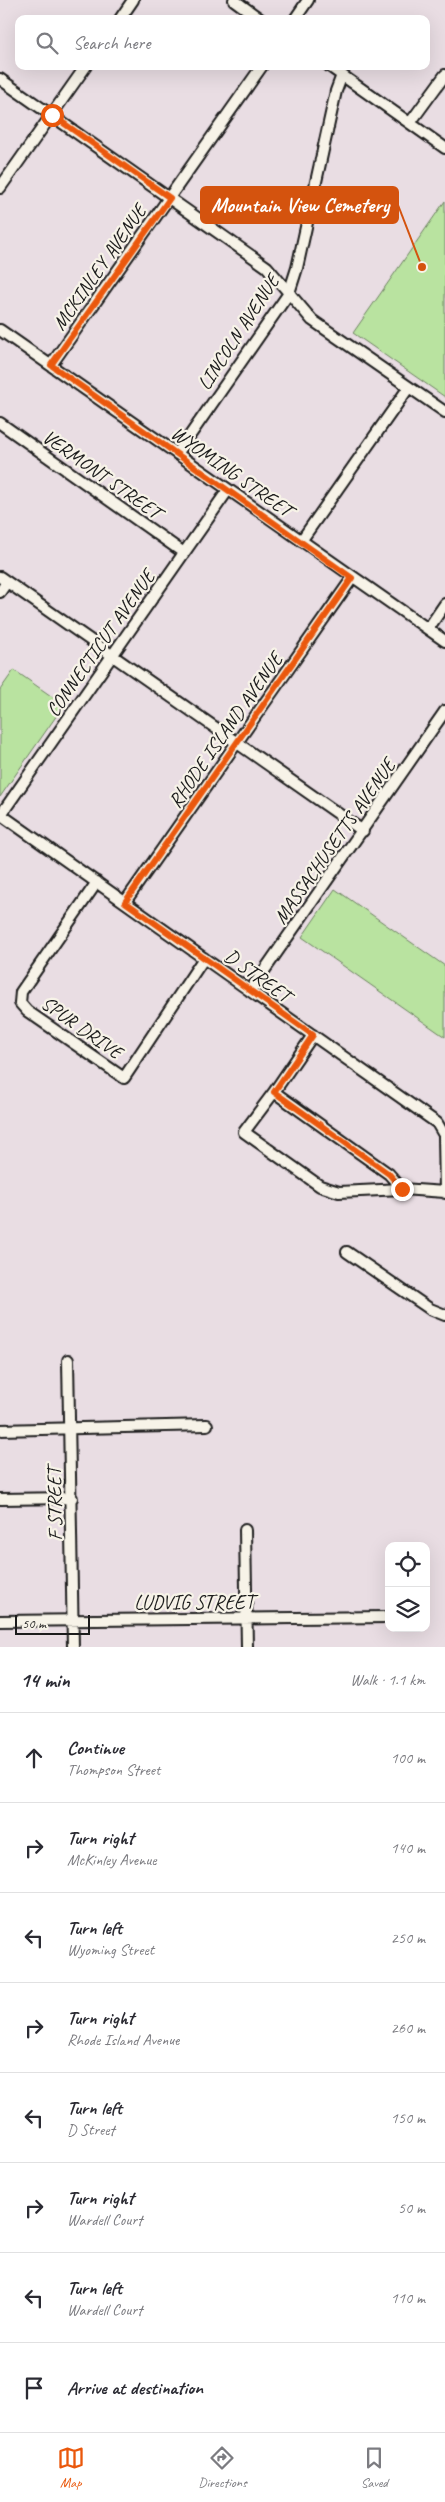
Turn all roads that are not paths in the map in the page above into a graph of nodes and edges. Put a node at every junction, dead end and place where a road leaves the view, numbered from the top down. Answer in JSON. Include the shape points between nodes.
{"nodes":[{"id":1,"x":133,"y":0,"type":"edge"},
{"id":2,"x":234,"y":0,"type":"edge"},
{"id":3,"x":308,"y":0,"type":"edge"},
{"id":4,"x":123,"y":15,"type":"edge"},
{"id":5,"x":255,"y":15,"type":"edge"},
{"id":6,"x":298,"y":15,"type":"edge"},
{"id":7,"x":83,"y":70,"type":"edge"},
{"id":8,"x":259,"y":70,"type":"edge"},
{"id":9,"x":334,"y":70,"type":"edge"},
{"id":10,"x":445,"y":75,"type":"edge"},
{"id":11,"x":342,"y":76,"type":"junction"},
{"id":12,"x":0,"y":79,"type":"edge"},
{"id":13,"x":52,"y":115,"type":"junction"},
{"id":14,"x":410,"y":123,"type":"junction"},
{"id":15,"x":445,"y":148,"type":"edge"},
{"id":16,"x":0,"y":188,"type":"edge"},
{"id":17,"x":170,"y":198,"type":"junction"},
{"id":18,"x":289,"y":293,"type":"junction"},
{"id":19,"x":0,"y":330,"type":"edge"},
{"id":20,"x":51,"y":365,"type":"junction"},
{"id":21,"x":408,"y":387,"type":"junction"},
{"id":22,"x":445,"y":412,"type":"edge"},
{"id":23,"x":0,"y":423,"type":"edge"},
{"id":24,"x":177,"y":454,"type":"junction"},
{"id":25,"x":228,"y":490,"type":"junction"},
{"id":26,"x":301,"y":541,"type":"junction"},
{"id":27,"x":184,"y":553,"type":"junction"},
{"id":28,"x":352,"y":578,"type":"junction"},
{"id":29,"x":4,"y":580,"type":"edge"},
{"id":30,"x":0,"y":592,"type":"edge"},
{"id":31,"x":445,"y":604,"type":"edge"},
{"id":32,"x":428,"y":629,"type":"junction"},
{"id":33,"x":445,"y":641,"type":"edge"},
{"id":34,"x":112,"y":655,"type":"junction"},
{"id":35,"x":445,"y":711,"type":"edge"},
{"id":36,"x":237,"y":743,"type":"junction"},
{"id":37,"x":0,"y":815,"type":"edge"},
{"id":38,"x":363,"y":831,"type":"junction"},
{"id":39,"x":97,"y":882,"type":"junction"},
{"id":40,"x":125,"y":902,"type":"junction"},
{"id":41,"x":204,"y":958,"type":"junction"},
{"id":42,"x":250,"y":991,"type":"junction"},
{"id":43,"x":313,"y":1035,"type":"junction"},
{"id":44,"x":274,"y":1092,"type":"junction"},
{"id":45,"x":445,"y":1135,"type":"edge"},
{"id":46,"x":402,"y":1189,"type":"junction"},
{"id":47,"x":445,"y":1192,"type":"edge"},
{"id":48,"x":347,"y":1252,"type":"dead end"},
{"id":49,"x":445,"y":1315,"type":"edge"},
{"id":50,"x":68,"y":1360,"type":"dead end"},
{"id":51,"x":207,"y":1425,"type":"dead end"},
{"id":52,"x":70,"y":1429,"type":"junction"},
{"id":53,"x":0,"y":1430,"type":"edge"},
{"id":54,"x":72,"y":1498,"type":"junction"},
{"id":55,"x":0,"y":1499,"type":"edge"},
{"id":56,"x":245,"y":1530,"type":"dead end"},
{"id":57,"x":385,"y":1617,"type":"edge"},
{"id":58,"x":0,"y":1620,"type":"edge"},
{"id":59,"x":72,"y":1620,"type":"junction"},
{"id":60,"x":246,"y":1620,"type":"junction"},
{"id":61,"x":73,"y":1647,"type":"edge"},
{"id":62,"x":247,"y":1647,"type":"edge"}],
"edges":[{"from":1,"to":4,"type":"street"},
{"from":2,"to":5,"type":"street"},
{"from":3,"to":6,"type":"street"},
{"from":7,"to":13,"type":"street"},
{"from":8,"to":17,"type":"street","name":"MCKINLEY AVENUE"},
{"from":9,"to":11,"type":"street"},
{"from":10,"to":14,"type":"street"},
{"from":11,"to":14,"type":"street"},
{"from":11,"to":18,"type":"street","name":"LINCOLN AVENUE"},
{"from":12,"to":13,"type":"street"},
{"from":13,"to":16,"type":"street"},
{"from":13,"to":17,"type":"street"},
{"from":14,"to":15,"type":"street"},
{"from":17,"to":18,"type":"street","via":[[266,267]]},
{"from":17,"to":20,"type":"street","name":"MCKINLEY AVENUE"},
{"from":18,"to":21,"type":"street","via":[[312,320]]},
{"from":18,"to":24,"type":"street","name":"LINCOLN AVENUE"},
{"from":19,"to":20,"type":"street","name":"WYOMING STREET"},
{"from":20,"to":24,"type":"street","name":"WYOMING STREET"},
{"from":21,"to":22,"type":"street"},
{"from":21,"to":26,"type":"street"},
{"from":23,"to":27,"type":"street","name":"VERMONT STREET"},
{"from":24,"to":25,"type":"street","name":"WYOMING STREET"},
{"from":25,"to":26,"type":"street","name":"WYOMING STREET"},
{"from":25,"to":27,"type":"street","name":"CONNECTICUT AVENUE"},
{"from":26,"to":28,"type":"street","name":"WYOMING STREET"},
{"from":27,"to":34,"type":"street","name":"CONNECTICUT AVENUE"},
{"from":28,"to":32,"type":"street","name":"WYOMING STREET"},
{"from":28,"to":36,"type":"street","name":"RHODE ISLAND AVENUE"},
{"from":29,"to":30,"type":"street"},
{"from":29,"to":34,"type":"street"},
{"from":31,"to":32,"type":"street"},
{"from":32,"to":33,"type":"street","name":"WYOMING STREET"},
{"from":34,"to":36,"type":"street"},
{"from":34,"to":37,"type":"street","name":"CONNECTICUT AVENUE"},
{"from":35,"to":38,"type":"street","name":"MASSACHUSETTS AVENUE"},
{"from":36,"to":38,"type":"street"},
{"from":36,"to":40,"type":"street","name":"RHODE ISLAND AVENUE"},
{"from":37,"to":39,"type":"street","name":"D STREET"},
{"from":38,"to":42,"type":"street","name":"MASSACHUSETTS AVENUE"},
{"from":39,"to":40,"type":"street","name":"D STREET"},
{"from":39,"to":41,"type":"street","name":"SPUR DRIVE","via":[[21,992],[20,1003],[27,1011],[124,1078]]},
{"from":40,"to":41,"type":"street","name":"D STREET"},
{"from":41,"to":42,"type":"street","name":"D STREET"},
{"from":42,"to":43,"type":"street","name":"D STREET"},
{"from":43,"to":44,"type":"street"},
{"from":43,"to":45,"type":"street","name":"D STREET","via":[[437,1123]]},
{"from":44,"to":46,"type":"street","via":[[389,1174]]},
{"from":44,"to":46,"type":"street","via":[[244,1132],[320,1186],[339,1192]]},
{"from":45,"to":47,"type":"street","name":"D STREET"},
{"from":46,"to":47,"type":"street"},
{"from":48,"to":49,"type":"street","via":[[430,1309]]},
{"from":50,"to":52,"type":"street","name":"F STREET"},
{"from":51,"to":52,"type":"street"},
{"from":52,"to":53,"type":"street"},
{"from":52,"to":54,"type":"street","name":"F STREET"},
{"from":54,"to":55,"type":"street"},
{"from":54,"to":59,"type":"street","name":"F STREET"},
{"from":56,"to":60,"type":"street"},
{"from":57,"to":60,"type":"street","name":"LUDVIG STREET"},
{"from":58,"to":59,"type":"street","name":"LUDVIG STREET"},
{"from":59,"to":60,"type":"street","name":"LUDVIG STREET"},
{"from":59,"to":61,"type":"street","name":"F STREET"},
{"from":60,"to":62,"type":"street"}]}
